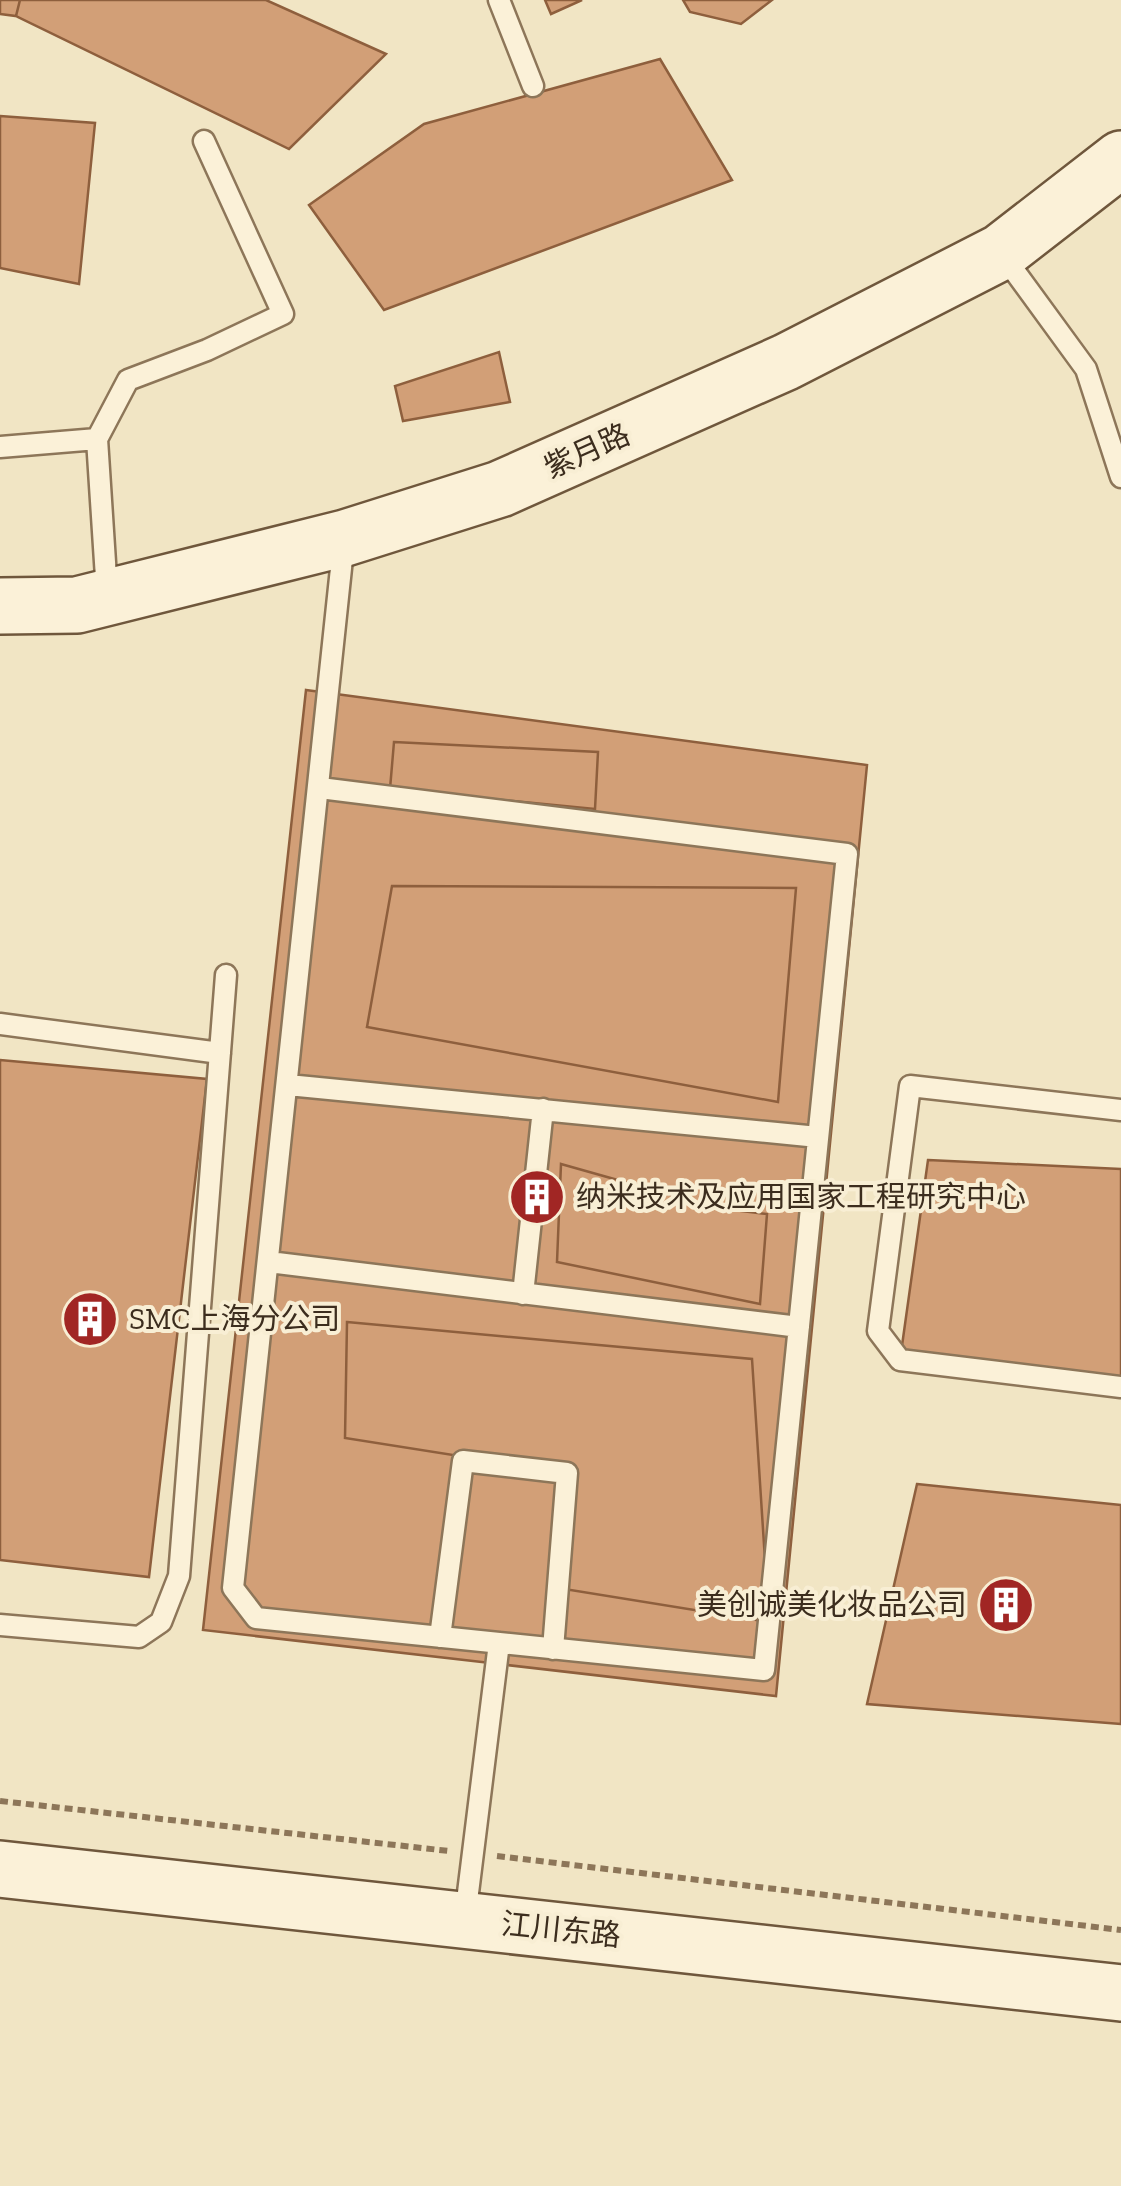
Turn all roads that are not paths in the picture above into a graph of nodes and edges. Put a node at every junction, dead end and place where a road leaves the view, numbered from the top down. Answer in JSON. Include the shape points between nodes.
{"nodes":[{"id":1,"x":498,"y":0,"type":"edge"},
{"id":2,"x":533,"y":86,"type":"dead end"},
{"id":3,"x":204,"y":141,"type":"dead end"},
{"id":4,"x":1121,"y":159,"type":"edge"},
{"id":5,"x":1001,"y":252,"type":"junction"},
{"id":6,"x":97,"y":439,"type":"junction"},
{"id":7,"x":0,"y":447,"type":"edge"},
{"id":8,"x":1121,"y":478,"type":"edge"},
{"id":9,"x":345,"y":538,"type":"junction"},
{"id":10,"x":107,"y":595,"type":"junction"},
{"id":11,"x":0,"y":606,"type":"edge"},
{"id":12,"x":320,"y":788,"type":"junction"},
{"id":13,"x":226,"y":976,"type":"dead end"},
{"id":14,"x":0,"y":1024,"type":"edge"},
{"id":15,"x":220,"y":1054,"type":"junction"},
{"id":16,"x":288,"y":1084,"type":"junction"},
{"id":17,"x":543,"y":1110,"type":"junction"},
{"id":18,"x":1121,"y":1110,"type":"edge"},
{"id":19,"x":818,"y":1136,"type":"junction"},
{"id":20,"x":269,"y":1262,"type":"junction"},
{"id":21,"x":524,"y":1294,"type":"junction"},
{"id":22,"x":799,"y":1327,"type":"junction"},
{"id":23,"x":1121,"y":1387,"type":"edge"},
{"id":24,"x":0,"y":1625,"type":"edge"},
{"id":25,"x":440,"y":1638,"type":"junction"},
{"id":26,"x":499,"y":1643,"type":"junction"},
{"id":27,"x":553,"y":1649,"type":"junction"},
{"id":28,"x":0,"y":1869,"type":"edge"},
{"id":29,"x":464,"y":1919,"type":"junction"},
{"id":30,"x":1121,"y":1993,"type":"edge"}],
"edges":[{"from":1,"to":2,"type":"lane"},
{"from":3,"to":6,"type":"lane","via":[[283,314],[128,380]]},
{"from":4,"to":5,"type":"street","name":"紫月路"},
{"from":5,"to":8,"type":"lane","via":[[1086,369]]},
{"from":5,"to":9,"type":"street","name":"紫月路","via":[[786,362],[500,490]]},
{"from":6,"to":7,"type":"lane"},
{"from":6,"to":10,"type":"lane"},
{"from":9,"to":10,"type":"street","name":"紫月路"},
{"from":9,"to":12,"type":"lane"},
{"from":10,"to":11,"type":"street","name":"紫月路","via":[[77,604]]},
{"from":12,"to":16,"type":"lane"},
{"from":12,"to":19,"type":"lane","via":[[846,854]]},
{"from":13,"to":15,"type":"lane"},
{"from":14,"to":15,"type":"lane"},
{"from":15,"to":24,"type":"lane","via":[[178,1576],[161,1622],[139,1637]]},
{"from":16,"to":17,"type":"lane"},
{"from":16,"to":20,"type":"lane"},
{"from":17,"to":19,"type":"lane"},
{"from":17,"to":21,"type":"lane"},
{"from":18,"to":23,"type":"lane","via":[[910,1086],[878,1331],[900,1360]]},
{"from":19,"to":22,"type":"lane"},
{"from":20,"to":21,"type":"lane"},
{"from":20,"to":25,"type":"lane","via":[[234,1588],[256,1618]]},
{"from":21,"to":22,"type":"lane"},
{"from":22,"to":27,"type":"lane","via":[[764,1670]]},
{"from":25,"to":26,"type":"lane"},
{"from":25,"to":27,"type":"lane","via":[[463,1461],[567,1474]]},
{"from":26,"to":27,"type":"lane"},
{"from":26,"to":29,"type":"lane"},
{"from":28,"to":29,"type":"street","name":"江川东路"},
{"from":29,"to":30,"type":"street","name":"江川东路"}]}
